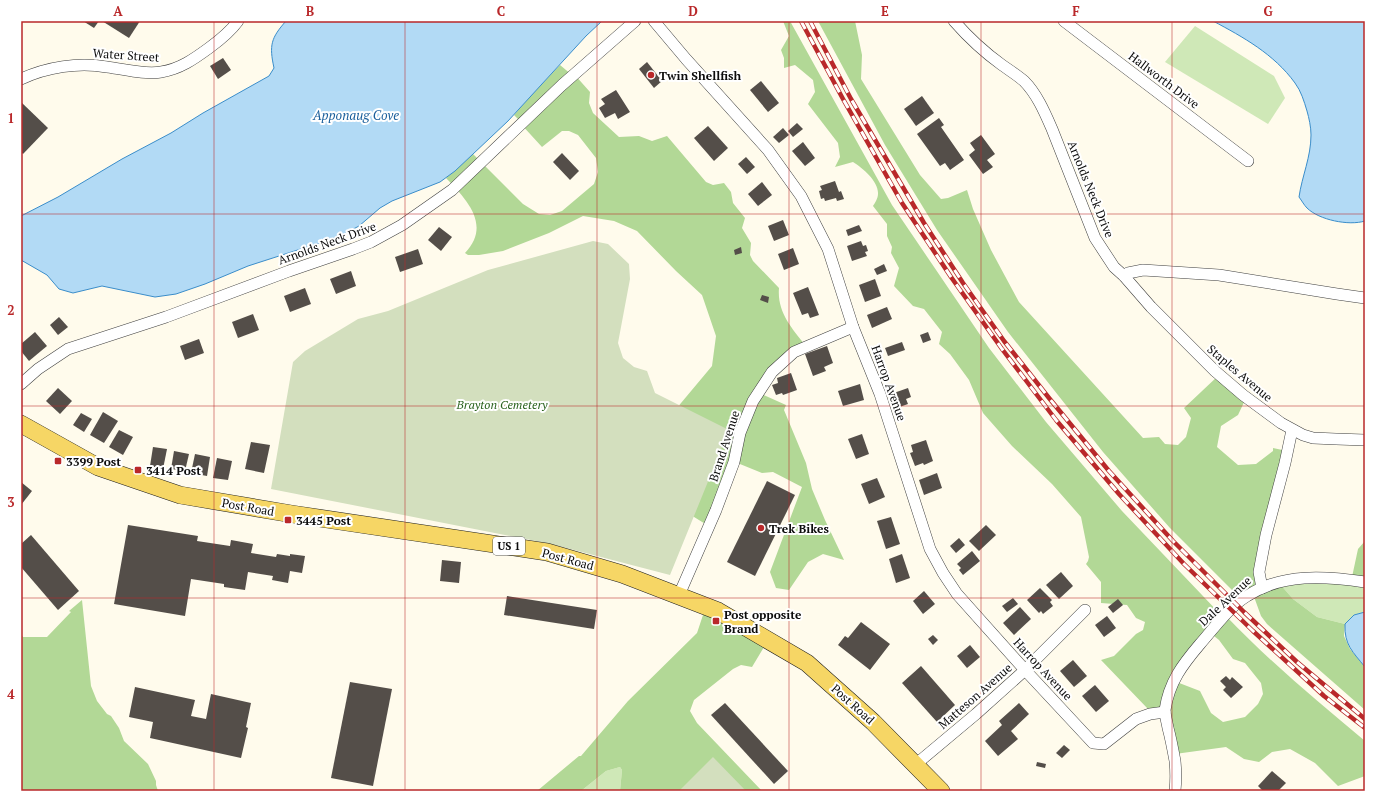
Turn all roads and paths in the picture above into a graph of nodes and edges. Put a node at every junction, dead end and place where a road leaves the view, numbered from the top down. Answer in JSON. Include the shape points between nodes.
{"nodes":[{"id":1,"x":238,"y":21,"type":"edge"},
{"id":2,"x":635,"y":21,"type":"edge"},
{"id":3,"x":654,"y":21,"type":"edge"},
{"id":4,"x":954,"y":21,"type":"edge"},
{"id":5,"x":1064,"y":21,"type":"edge"},
{"id":6,"x":21,"y":79,"type":"edge"},
{"id":7,"x":1248,"y":161,"type":"dead end"},
{"id":8,"x":1124,"y":276,"type":"junction"},
{"id":9,"x":1365,"y":298,"type":"edge"},
{"id":10,"x":853,"y":327,"type":"junction"},
{"id":11,"x":21,"y":384,"type":"edge"},
{"id":12,"x":21,"y":424,"type":"edge"},
{"id":13,"x":1292,"y":430,"type":"junction"},
{"id":14,"x":1365,"y":440,"type":"edge"},
{"id":15,"x":1365,"y":582,"type":"edge"},
{"id":16,"x":1262,"y":588,"type":"junction"},
{"id":17,"x":679,"y":595,"type":"junction"},
{"id":18,"x":1085,"y":610,"type":"dead end"},
{"id":19,"x":1024,"y":670,"type":"junction"},
{"id":20,"x":1165,"y":712,"type":"junction"},
{"id":21,"x":915,"y":765,"type":"junction"},
{"id":22,"x":941,"y":791,"type":"edge"},
{"id":23,"x":1175,"y":791,"type":"edge"}],
"edges":[{"from":1,"to":6,"type":"street","name":"Water Street","via":[[220,40],[191,62],[172,70],[151,73],[104,66],[70,65]]},
{"from":2,"to":11,"type":"street","name":"Arnolds Neck Drive","via":[[562,85],[452,190],[402,225],[353,249],[166,317],[68,349]]},
{"from":3,"to":10,"type":"street","name":"Harrop Avenue","via":[[768,150],[801,196],[828,249]]},
{"from":4,"to":8,"type":"street","name":"Arnolds Neck Drive","via":[[984,50],[1025,82],[1032,92],[1052,128],[1095,238],[1114,267]]},
{"from":5,"to":7,"type":"street","name":"Hallworth Drive"},
{"from":8,"to":9,"type":"street","via":[[1143,270],[1220,275]]},
{"from":8,"to":13,"type":"street","name":"Staples Avenue","via":[[1215,371],[1243,395]]},
{"from":10,"to":17,"type":"street","name":"Brand Avenue","via":[[794,352],[772,372],[753,401],[740,433],[734,462],[716,510]]},
{"from":10,"to":19,"type":"street","name":"Harrop Avenue","via":[[880,394],[930,549],[957,594]]},
{"from":12,"to":17,"type":"main road","name":"Post Road","number":"US 1","via":[[98,467],[180,495],[547,552],[622,574]]},
{"from":13,"to":14,"type":"street","name":"Staples Avenue","via":[[1313,438]]},
{"from":13,"to":16,"type":"street","name":"Dale Avenue","via":[[1266,535],[1259,572]]},
{"from":15,"to":16,"type":"street","via":[[1338,578],[1302,578]]},
{"from":16,"to":20,"type":"street","name":"Dale Avenue","via":[[1246,596],[1224,616],[1185,662],[1172,684]]},
{"from":17,"to":21,"type":"main road","name":"Post Road","number":"US 1","via":[[718,611],[807,663],[873,722]]},
{"from":18,"to":19,"type":"street","name":"Matteson Avenue"},
{"from":19,"to":20,"type":"street","name":"Harrop Avenue","via":[[1093,743],[1104,744],[1136,719]]},
{"from":19,"to":21,"type":"street","name":"Matteson Avenue"},
{"from":20,"to":23,"type":"street","via":[[1175,760]]},
{"from":21,"to":22,"type":"main road","name":"Post Road","number":"US 1"}]}
